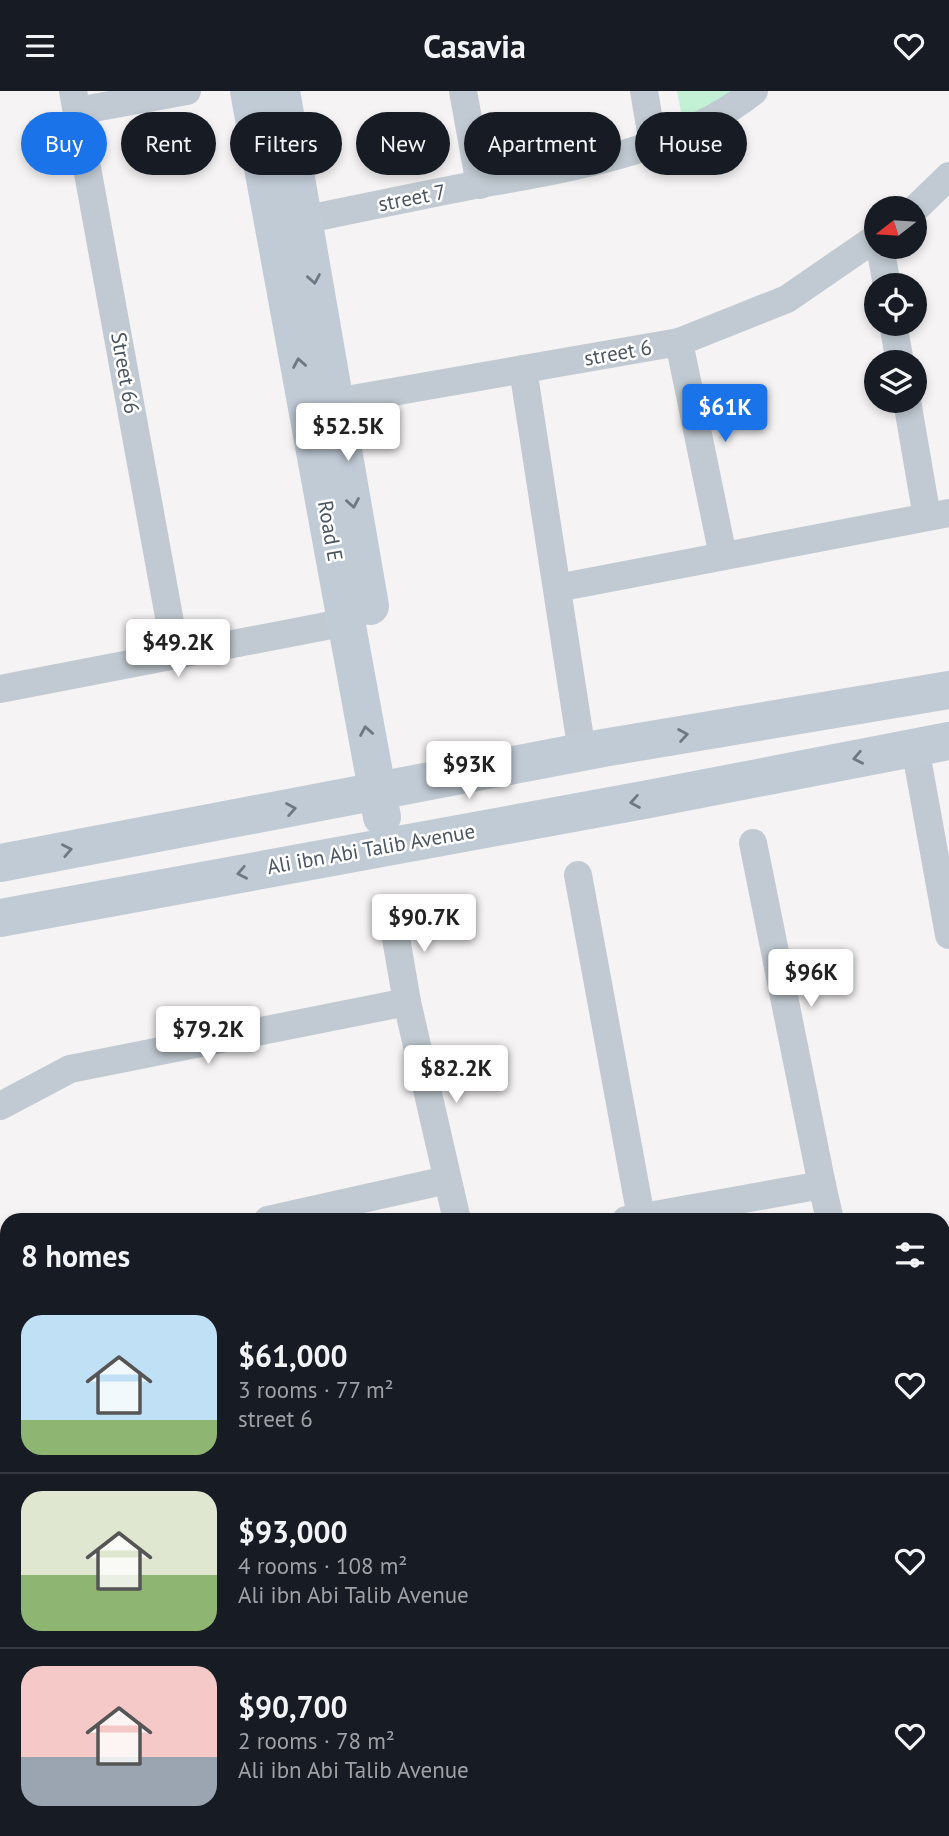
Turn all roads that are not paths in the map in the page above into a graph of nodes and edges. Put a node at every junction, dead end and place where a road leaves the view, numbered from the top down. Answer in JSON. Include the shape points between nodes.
{"nodes":[{"id":1,"x":187,"y":91,"type":"edge"},
{"id":2,"x":249,"y":91,"type":"edge"},
{"id":3,"x":281,"y":91,"type":"edge"},
{"id":4,"x":463,"y":91,"type":"edge"},
{"id":5,"x":644,"y":91,"type":"edge"},
{"id":6,"x":754,"y":91,"type":"edge"},
{"id":7,"x":75,"y":101,"type":"edge"},
{"id":8,"x":648,"y":112,"type":"edge"},
{"id":9,"x":728,"y":112,"type":"edge"},
{"id":10,"x":635,"y":149,"type":"edge"},
{"id":11,"x":949,"y":176,"type":"edge"},
{"id":12,"x":480,"y":185,"type":"junction"},
{"id":13,"x":928,"y":196,"type":"edge"},
{"id":14,"x":303,"y":220,"type":"junction"},
{"id":15,"x":864,"y":246,"type":"edge"},
{"id":16,"x":679,"y":342,"type":"junction"},
{"id":17,"x":523,"y":369,"type":"junction"},
{"id":18,"x":335,"y":402,"type":"junction"},
{"id":19,"x":910,"y":413,"type":"edge"},
{"id":20,"x":938,"y":515,"type":"edge"},
{"id":21,"x":723,"y":556,"type":"junction"},
{"id":22,"x":556,"y":588,"type":"junction"},
{"id":23,"x":346,"y":622,"type":"junction"},
{"id":24,"x":176,"y":655,"type":"junction"},
{"id":25,"x":1,"y":681,"type":"edge"},
{"id":26,"x":949,"y":690,"type":"edge"},
{"id":27,"x":938,"y":743,"type":"edge"},
{"id":28,"x":582,"y":752,"type":"junction"},
{"id":29,"x":390,"y":791,"type":"junction"},
{"id":30,"x":752,"y":843,"type":"dead end"},
{"id":31,"x":399,"y":844,"type":"junction"},
{"id":32,"x":0,"y":863,"type":"edge"},
{"id":33,"x":578,"y":875,"type":"dead end"},
{"id":34,"x":392,"y":915,"type":"dead end"},
{"id":35,"x":0,"y":918,"type":"edge"},
{"id":36,"x":949,"y":935,"type":"edge"},
{"id":37,"x":407,"y":1002,"type":"junction"},
{"id":38,"x":0,"y":1106,"type":"edge"},
{"id":39,"x":447,"y":1180,"type":"junction"},
{"id":40,"x":822,"y":1185,"type":"junction"},
{"id":41,"x":299,"y":1213,"type":"edge"},
{"id":42,"x":455,"y":1213,"type":"edge"},
{"id":43,"x":633,"y":1213,"type":"edge"},
{"id":44,"x":662,"y":1213,"type":"edge"},
{"id":45,"x":828,"y":1213,"type":"edge"}],
"edges":[{"from":1,"to":7,"type":"street"},
{"from":23,"to":2,"type":"main road","name":"Road E","one_way":true},
{"from":3,"to":14,"type":"main road","name":"Road E"},
{"from":4,"to":12,"type":"street"},
{"from":5,"to":8,"type":"street"},
{"from":6,"to":9,"type":"street","name":"street 7"},
{"from":7,"to":24,"type":"street","name":"Street 66"},
{"from":10,"to":12,"type":"street","name":"street 7"},
{"from":11,"to":13,"type":"street"},
{"from":12,"to":14,"type":"street","name":"street 7"},
{"from":14,"to":18,"type":"main road","name":"Road E","one_way":true},
{"from":15,"to":16,"type":"street","name":"street 6","via":[[787,299]]},
{"from":16,"to":17,"type":"street","name":"street 6"},
{"from":16,"to":21,"type":"street"},
{"from":17,"to":18,"type":"street","name":"street 6"},
{"from":17,"to":22,"type":"street"},
{"from":18,"to":29,"type":"main road","name":"Road E","one_way":true},
{"from":19,"to":20,"type":"street"},
{"from":20,"to":21,"type":"street"},
{"from":21,"to":22,"type":"street"},
{"from":22,"to":28,"type":"street"},
{"from":23,"to":24,"type":"street"},
{"from":29,"to":23,"type":"main road","name":"Road E","one_way":true},
{"from":24,"to":25,"type":"street"},
{"from":28,"to":26,"type":"main road","one_way":true},
{"from":27,"to":31,"type":"main road","name":"Ali ibn Abi Talib Avenue","one_way":true},
{"from":27,"to":36,"type":"street"},
{"from":28,"to":29,"type":"main road"},
{"from":29,"to":31,"type":"main road","name":"Road E"},
{"from":32,"to":29,"type":"main road","one_way":true},
{"from":30,"to":40,"type":"street"},
{"from":31,"to":35,"type":"main road","name":"Ali ibn Abi Talib Avenue","one_way":true},
{"from":33,"to":43,"type":"street"},
{"from":34,"to":37,"type":"street"},
{"from":37,"to":38,"type":"street","via":[[70,1069]]},
{"from":37,"to":39,"type":"street"},
{"from":39,"to":41,"type":"street"},
{"from":39,"to":42,"type":"street"},
{"from":40,"to":44,"type":"street"},
{"from":40,"to":45,"type":"street"}]}
